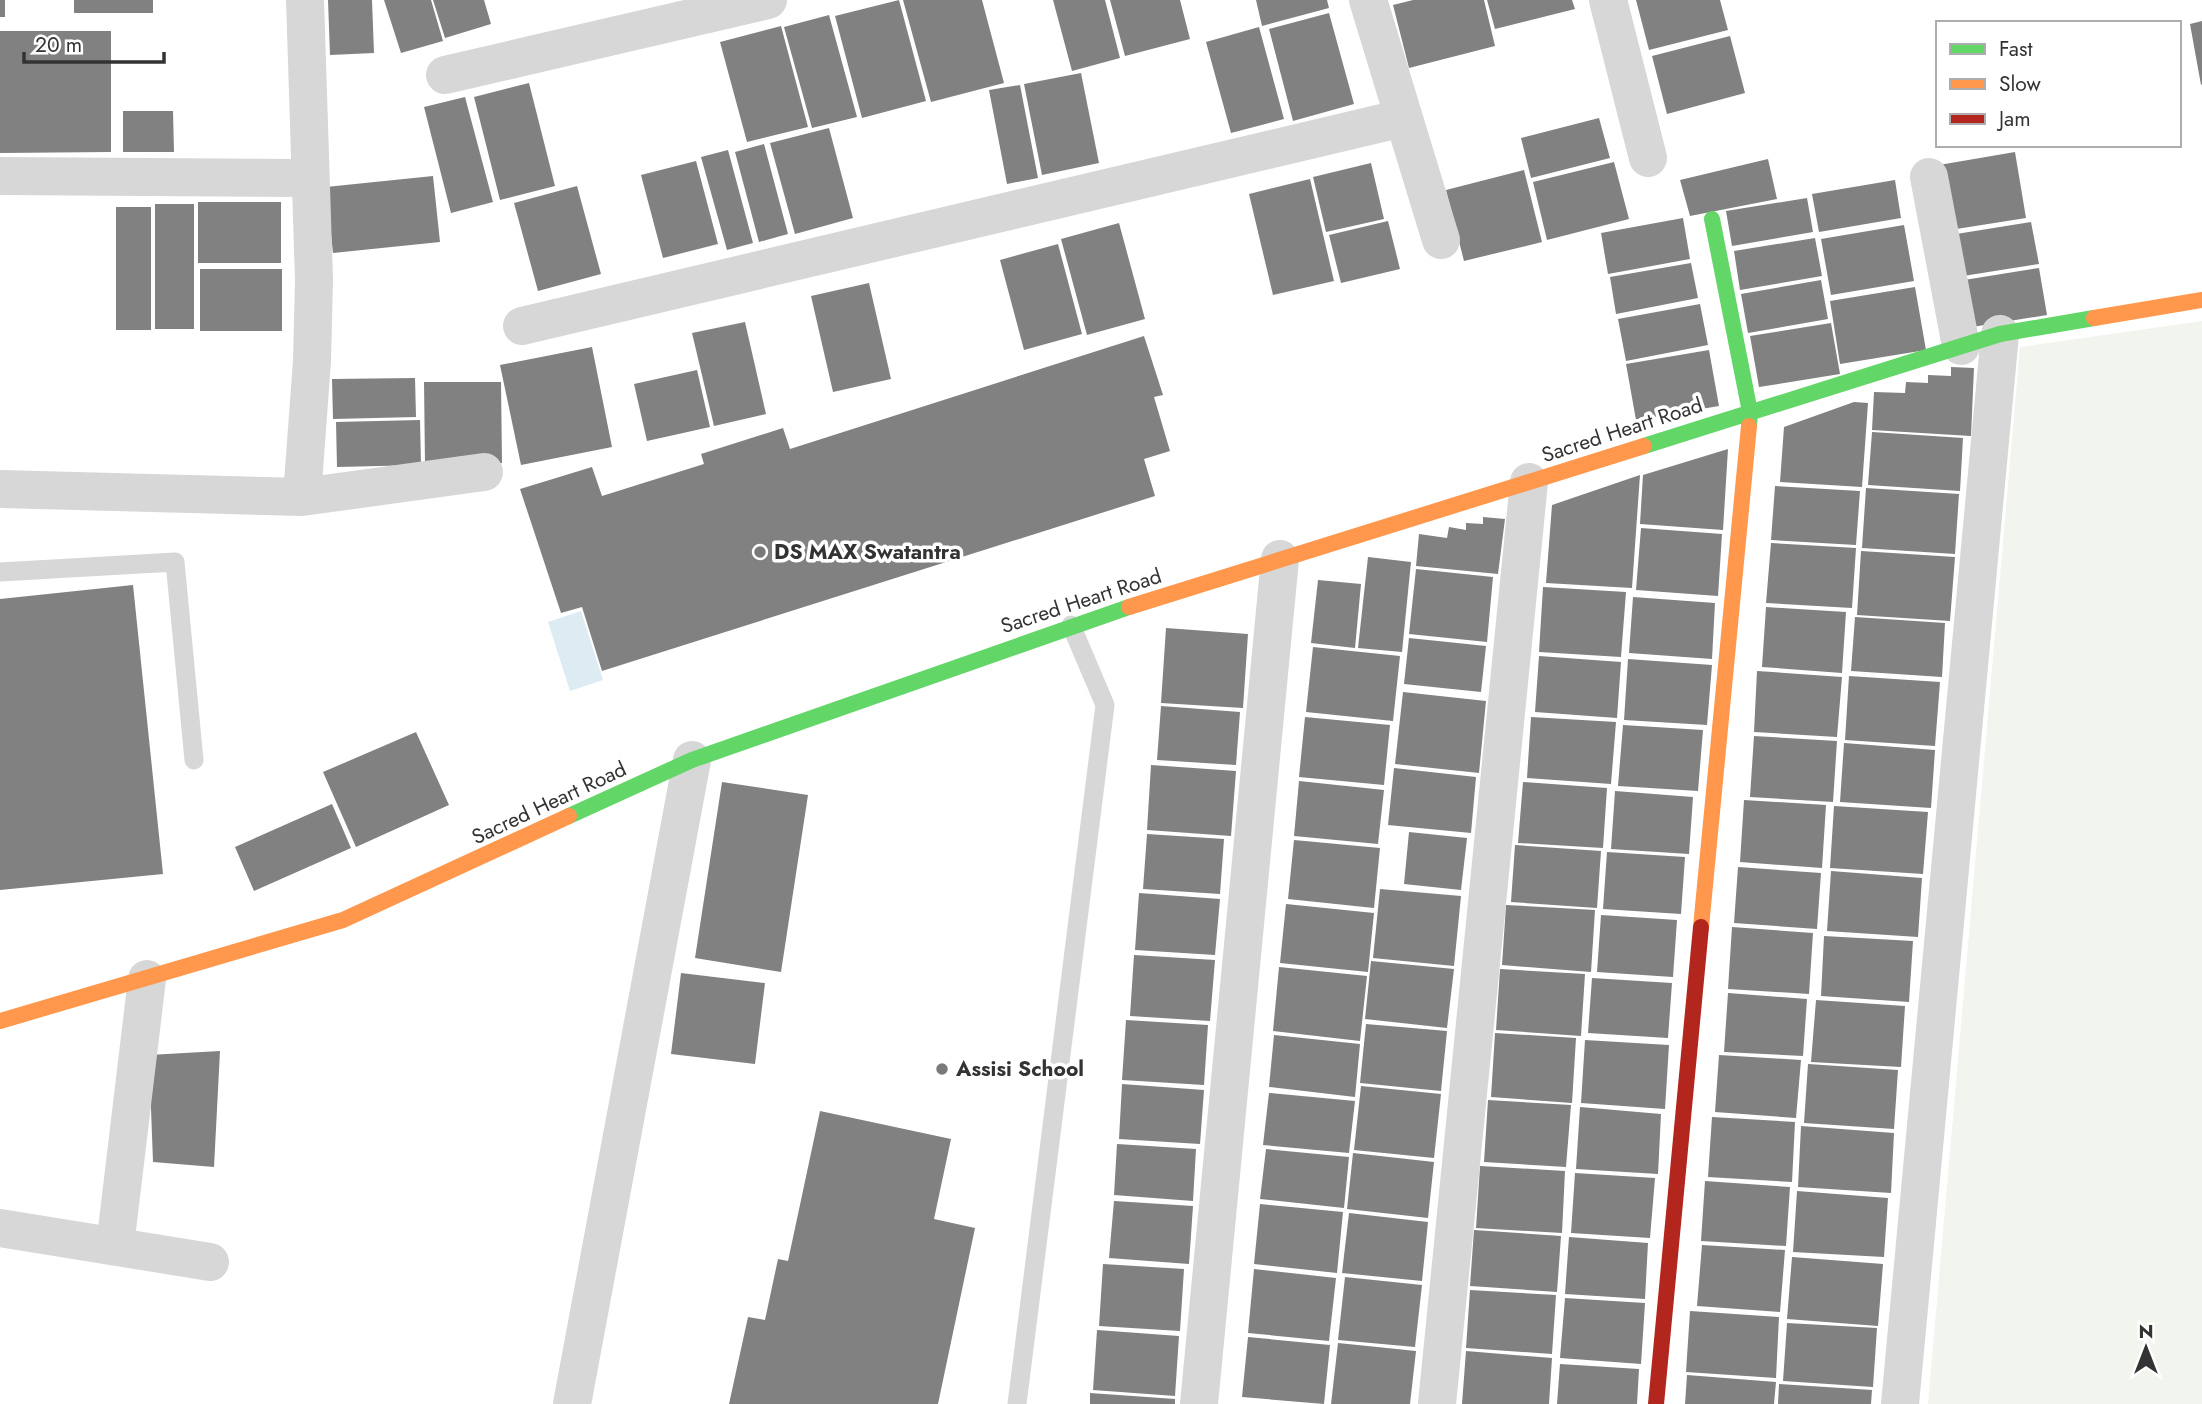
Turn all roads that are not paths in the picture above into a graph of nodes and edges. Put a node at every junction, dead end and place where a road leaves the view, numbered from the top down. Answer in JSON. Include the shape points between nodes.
{"nodes":[{"id":1,"x":305,"y":0,"type":"edge"},
{"id":2,"x":768,"y":0,"type":"edge"},
{"id":3,"x":1368,"y":0,"type":"edge"},
{"id":4,"x":1608,"y":0,"type":"edge"},
{"id":5,"x":445,"y":75,"type":"dead end"},
{"id":6,"x":1403,"y":118,"type":"junction"},
{"id":7,"x":1648,"y":158,"type":"dead end"},
{"id":8,"x":0,"y":176,"type":"edge"},
{"id":9,"x":1929,"y":177,"type":"dead end"},
{"id":10,"x":309,"y":178,"type":"junction"},
{"id":11,"x":1712,"y":219,"type":"dead end"},
{"id":12,"x":1441,"y":240,"type":"dead end"},
{"id":13,"x":2202,"y":300,"type":"edge"},
{"id":14,"x":522,"y":326,"type":"dead end"},
{"id":15,"x":2000,"y":334,"type":"junction"},
{"id":16,"x":1961,"y":346,"type":"junction"},
{"id":17,"x":1751,"y":412,"type":"junction"},
{"id":18,"x":484,"y":472,"type":"dead end"},
{"id":19,"x":1529,"y":482,"type":"junction"},
{"id":20,"x":0,"y":489,"type":"edge"},
{"id":21,"x":303,"y":497,"type":"junction"},
{"id":22,"x":1280,"y":559,"type":"junction"},
{"id":23,"x":0,"y":572,"type":"edge"},
{"id":24,"x":1071,"y":625,"type":"junction"},
{"id":25,"x":194,"y":760,"type":"dead end"},
{"id":26,"x":692,"y":760,"type":"junction"},
{"id":27,"x":147,"y":979,"type":"junction"},
{"id":28,"x":0,"y":1021,"type":"edge"},
{"id":29,"x":0,"y":1228,"type":"edge"},
{"id":30,"x":115,"y":1247,"type":"junction"},
{"id":31,"x":210,"y":1262,"type":"dead end"},
{"id":32,"x":572,"y":1404,"type":"edge"},
{"id":33,"x":1017,"y":1404,"type":"edge"},
{"id":34,"x":1199,"y":1404,"type":"edge"},
{"id":35,"x":1437,"y":1404,"type":"edge"},
{"id":36,"x":1656,"y":1404,"type":"edge"},
{"id":37,"x":1900,"y":1404,"type":"edge"}],
"edges":[{"from":1,"to":10,"type":"street"},
{"from":2,"to":5,"type":"street"},
{"from":3,"to":6,"type":"street"},
{"from":4,"to":7,"type":"street"},
{"from":6,"to":12,"type":"street"},
{"from":6,"to":14,"type":"street"},
{"from":8,"to":10,"type":"street"},
{"from":9,"to":16,"type":"street"},
{"from":10,"to":21,"type":"street","via":[[313,348]]},
{"from":11,"to":17,"type":"street"},
{"from":13,"to":15,"type":"street","name":"Sacred Heart Road"},
{"from":15,"to":16,"type":"street","name":"Sacred Heart Road"},
{"from":15,"to":37,"type":"street"},
{"from":16,"to":17,"type":"street","name":"Sacred Heart Road"},
{"from":17,"to":19,"type":"street","name":"Sacred Heart Road"},
{"from":17,"to":36,"type":"street"},
{"from":18,"to":21,"type":"street"},
{"from":19,"to":22,"type":"street","name":"Sacred Heart Road"},
{"from":19,"to":35,"type":"street"},
{"from":20,"to":21,"type":"street"},
{"from":22,"to":24,"type":"street","name":"Sacred Heart Road"},
{"from":22,"to":34,"type":"street"},
{"from":23,"to":25,"type":"lane","via":[[175,562]]},
{"from":24,"to":26,"type":"street","name":"Sacred Heart Road"},
{"from":24,"to":33,"type":"lane","via":[[1105,705]]},
{"from":26,"to":27,"type":"street","name":"Sacred Heart Road","via":[[343,920]]},
{"from":26,"to":32,"type":"street"},
{"from":27,"to":28,"type":"street","name":"Sacred Heart Road"},
{"from":27,"to":30,"type":"street"},
{"from":29,"to":30,"type":"street"},
{"from":30,"to":31,"type":"street"}]}
